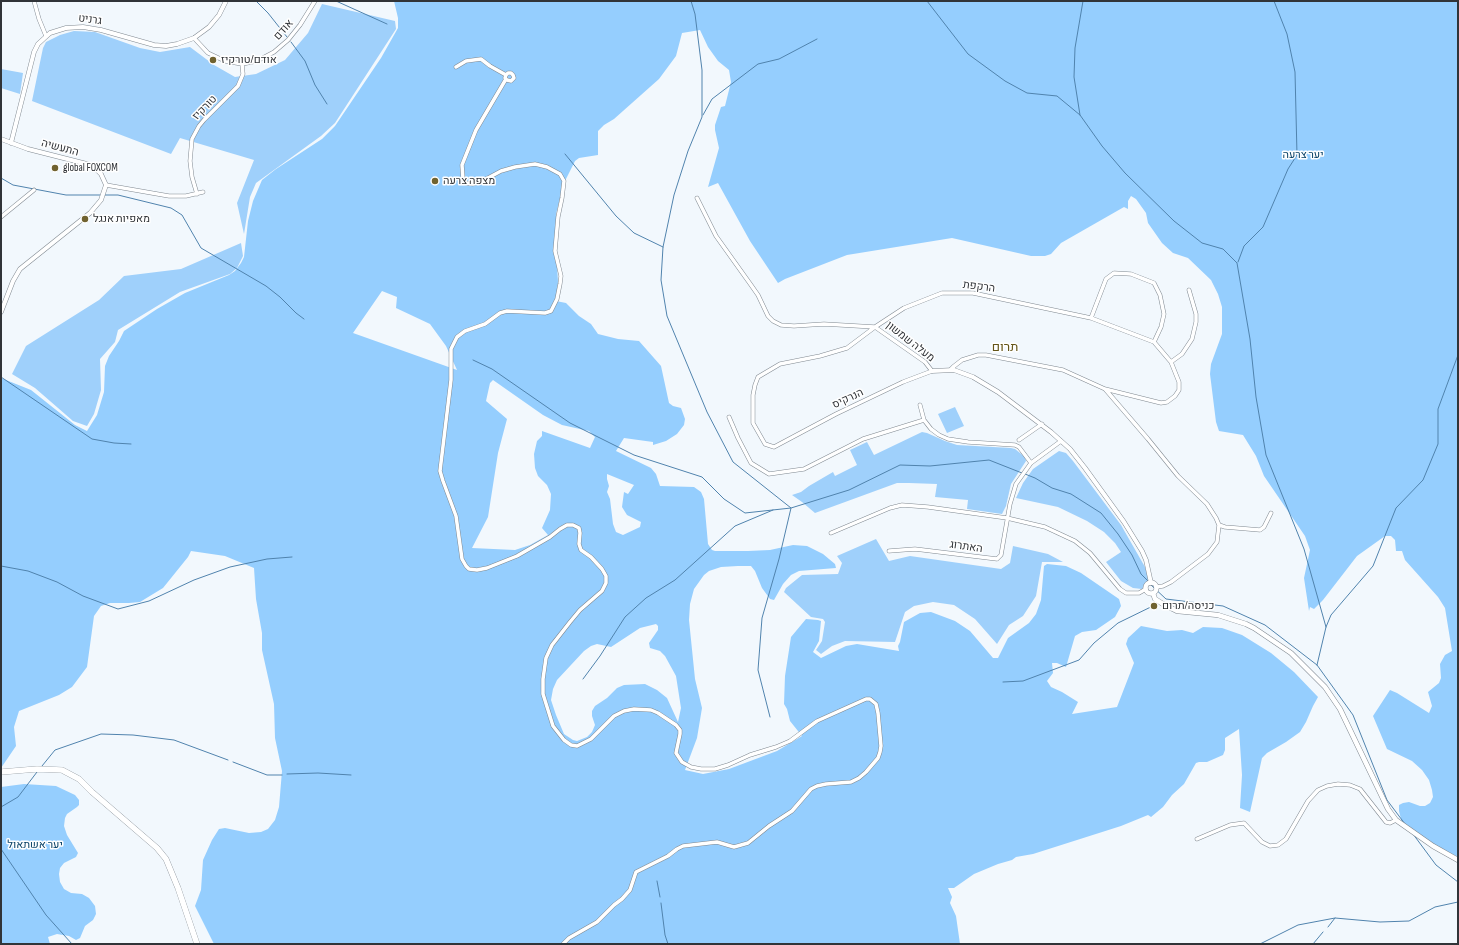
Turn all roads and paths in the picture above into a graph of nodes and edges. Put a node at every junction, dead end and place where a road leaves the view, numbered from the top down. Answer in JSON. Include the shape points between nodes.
{"nodes":[{"id":1,"x":34,"y":1,"type":"edge"},
{"id":2,"x":226,"y":1,"type":"edge"},
{"id":3,"x":315,"y":1,"type":"edge"},
{"id":4,"x":46,"y":36,"type":"junction"},
{"id":5,"x":194,"y":38,"type":"junction"},
{"id":6,"x":242,"y":64,"type":"junction"},
{"id":7,"x":456,"y":67,"type":"dead end"},
{"id":8,"x":1,"y":139,"type":"edge"},
{"id":9,"x":11,"y":143,"type":"junction"},
{"id":10,"x":106,"y":185,"type":"junction"},
{"id":11,"x":34,"y":190,"type":"dead end"},
{"id":12,"x":203,"y":192,"type":"dead end"},
{"id":13,"x":197,"y":194,"type":"junction"},
{"id":14,"x":697,"y":198,"type":"dead end"},
{"id":15,"x":1,"y":217,"type":"edge"},
{"id":16,"x":1189,"y":290,"type":"dead end"},
{"id":17,"x":1,"y":312,"type":"edge"},
{"id":18,"x":1091,"y":318,"type":"junction"},
{"id":19,"x":875,"y":327,"type":"junction"},
{"id":20,"x":1154,"y":342,"type":"junction"},
{"id":21,"x":1171,"y":362,"type":"junction"},
{"id":22,"x":952,"y":370,"type":"junction"},
{"id":23,"x":932,"y":371,"type":"junction"},
{"id":24,"x":1105,"y":389,"type":"junction"},
{"id":25,"x":920,"y":405,"type":"dead end"},
{"id":26,"x":729,"y":417,"type":"dead end"},
{"id":27,"x":924,"y":420,"type":"junction"},
{"id":28,"x":1042,"y":424,"type":"junction"},
{"id":29,"x":1019,"y":440,"type":"dead end"},
{"id":30,"x":1061,"y":441,"type":"junction"},
{"id":31,"x":774,"y":447,"type":"joint"},
{"id":32,"x":1031,"y":463,"type":"junction"},
{"id":33,"x":1271,"y":513,"type":"dead end"},
{"id":34,"x":1008,"y":518,"type":"junction"},
{"id":35,"x":1219,"y":525,"type":"junction"},
{"id":36,"x":831,"y":533,"type":"dead end"},
{"id":37,"x":889,"y":551,"type":"dead end"},
{"id":38,"x":1151,"y":583,"type":"junction"},
{"id":39,"x":1156,"y":587,"type":"junction"},
{"id":40,"x":1146,"y":589,"type":"junction"},
{"id":41,"x":1153,"y":593,"type":"junction"},
{"id":42,"x":1,"y":772,"type":"edge"},
{"id":43,"x":1396,"y":820,"type":"junction"},
{"id":44,"x":1196,"y":839,"type":"dead end"},
{"id":45,"x":1458,"y":860,"type":"edge"},
{"id":46,"x":197,"y":944,"type":"edge"},
{"id":47,"x":563,"y":944,"type":"edge"}],
"edges":[{"from":1,"to":4,"type":"street"},
{"from":2,"to":5,"type":"street","name":"גרניט","via":[[215,21]]},
{"from":3,"to":6,"type":"street","name":"אודם","via":[[300,25],[281,47],[257,61]]},
{"from":4,"to":5,"type":"street","name":"גרניט","via":[[66,28],[83,27],[160,46]]},
{"from":4,"to":9,"type":"street","via":[[34,52]]},
{"from":5,"to":6,"type":"street","name":"אודם","via":[[213,56],[230,63]]},
{"from":6,"to":13,"type":"street","name":"טורקיז","via":[[243,74],[238,86],[204,120],[192,139],[190,161]]},
{"from":7,"to":47,"type":"street","via":[[466,61],[480,59],[506,77],[476,130],[462,165],[463,179],[466,183],[472,184],[501,171],[535,164],[560,174],[564,181],[555,251],[561,276],[557,299],[550,311],[545,313],[507,311],[457,337],[451,349],[451,380],[440,471],[456,516],[462,559],[469,569],[486,568],[511,559],[567,526],[573,525],[578,528],[580,534],[581,550],[591,557],[606,576],[602,591],[570,622],[552,645],[546,658],[543,694],[554,726],[564,740],[577,746],[591,739],[614,716],[624,711],[651,710],[676,725],[680,730],[676,753],[682,762],[701,770],[728,765],[783,744],[797,737],[817,721],[866,699],[876,704],[878,713],[880,752],[878,758],[860,778],[811,789],[792,811],[748,843],[734,847],[717,842],[677,849],[636,872],[630,890],[622,899],[597,922]]},
{"from":8,"to":9,"type":"street","name":"התעשיה"},
{"from":9,"to":10,"type":"street","name":"התעשיה","via":[[87,164],[101,174]]},
{"from":10,"to":13,"type":"street","via":[[169,196]]},
{"from":10,"to":17,"type":"street","via":[[101,200],[90,213],[20,269]]},
{"from":11,"to":15,"type":"street"},
{"from":12,"to":13,"type":"street"},
{"from":14,"to":19,"type":"street","name":"מעלה שמשון","via":[[724,249],[751,285],[773,321],[794,326],[824,324]]},
{"from":16,"to":21,"type":"street","via":[[1196,314],[1192,339],[1182,354]]},
{"from":18,"to":19,"type":"street","name":"הרקפת","via":[[972,293],[942,293],[904,308]]},
{"from":18,"to":20,"type":"street","name":"הרקפת"},
{"from":18,"to":20,"type":"street","via":[[1106,279],[1114,273],[1130,274],[1154,283],[1160,295],[1164,314]]},
{"from":19,"to":23,"type":"street","name":"מעלה שמשון","via":[[925,362]]},
{"from":19,"to":31,"type":"street","name":"הרקפת","via":[[846,348],[780,364],[758,377],[753,395],[753,423],[765,444]]},
{"from":20,"to":21,"type":"street","name":"הרקפת"},
{"from":21,"to":24,"type":"street","name":"הרקפת","via":[[1179,382],[1179,390],[1168,402],[1162,403]]},
{"from":22,"to":23,"type":"street","name":"מעלה שמשון"},
{"from":22,"to":24,"type":"street","via":[[962,360],[986,355],[1063,370]]},
{"from":22,"to":28,"type":"street","name":"מעלה שמשון","via":[[962,371],[973,377]]},
{"from":23,"to":31,"type":"street","name":"הנרקיס","via":[[836,414]]},
{"from":24,"to":35,"type":"street","via":[[1178,476],[1206,504]]},
{"from":25,"to":27,"type":"street"},
{"from":26,"to":27,"type":"street","via":[[751,463],[768,474],[804,468],[863,439]]},
{"from":27,"to":32,"type":"street","via":[[931,429],[948,439],[1015,445]]},
{"from":28,"to":29,"type":"street"},
{"from":28,"to":30,"type":"street","name":"מעלה שמשון"},
{"from":30,"to":32,"type":"street"},
{"from":30,"to":38,"type":"street","name":"מעלה שמשון","via":[[1085,468],[1131,532],[1146,560]]},
{"from":32,"to":34,"type":"street","via":[[1016,484]]},
{"from":33,"to":35,"type":"street","via":[[1260,530]]},
{"from":34,"to":36,"type":"street","via":[[902,505]]},
{"from":34,"to":37,"type":"street","name":"האתרוג","via":[[1001,555],[997,559],[915,549]]},
{"from":34,"to":40,"type":"street","via":[[1045,527],[1075,541],[1093,557],[1120,589],[1139,593]]},
{"from":35,"to":39,"type":"street","via":[[1217,542],[1208,554],[1171,582]]},
{"from":38,"to":39,"type":"main road"},
{"from":38,"to":40,"type":"main road"},
{"from":39,"to":41,"type":"main road"},
{"from":40,"to":41,"type":"main road","via":[[1148,593]]},
{"from":41,"to":43,"type":"main road","via":[[1158,601],[1177,611],[1218,615],[1246,624],[1292,653],[1324,687],[1340,709],[1388,809]]},
{"from":42,"to":46,"type":"highway","via":[[62,770],[79,779],[157,848],[166,860]]},
{"from":43,"to":44,"type":"street","via":[[1386,822],[1360,789],[1350,784],[1338,784],[1318,790],[1308,801],[1286,839],[1278,845],[1270,846],[1262,842],[1244,823],[1230,825]]},
{"from":43,"to":45,"type":"main road"}]}
